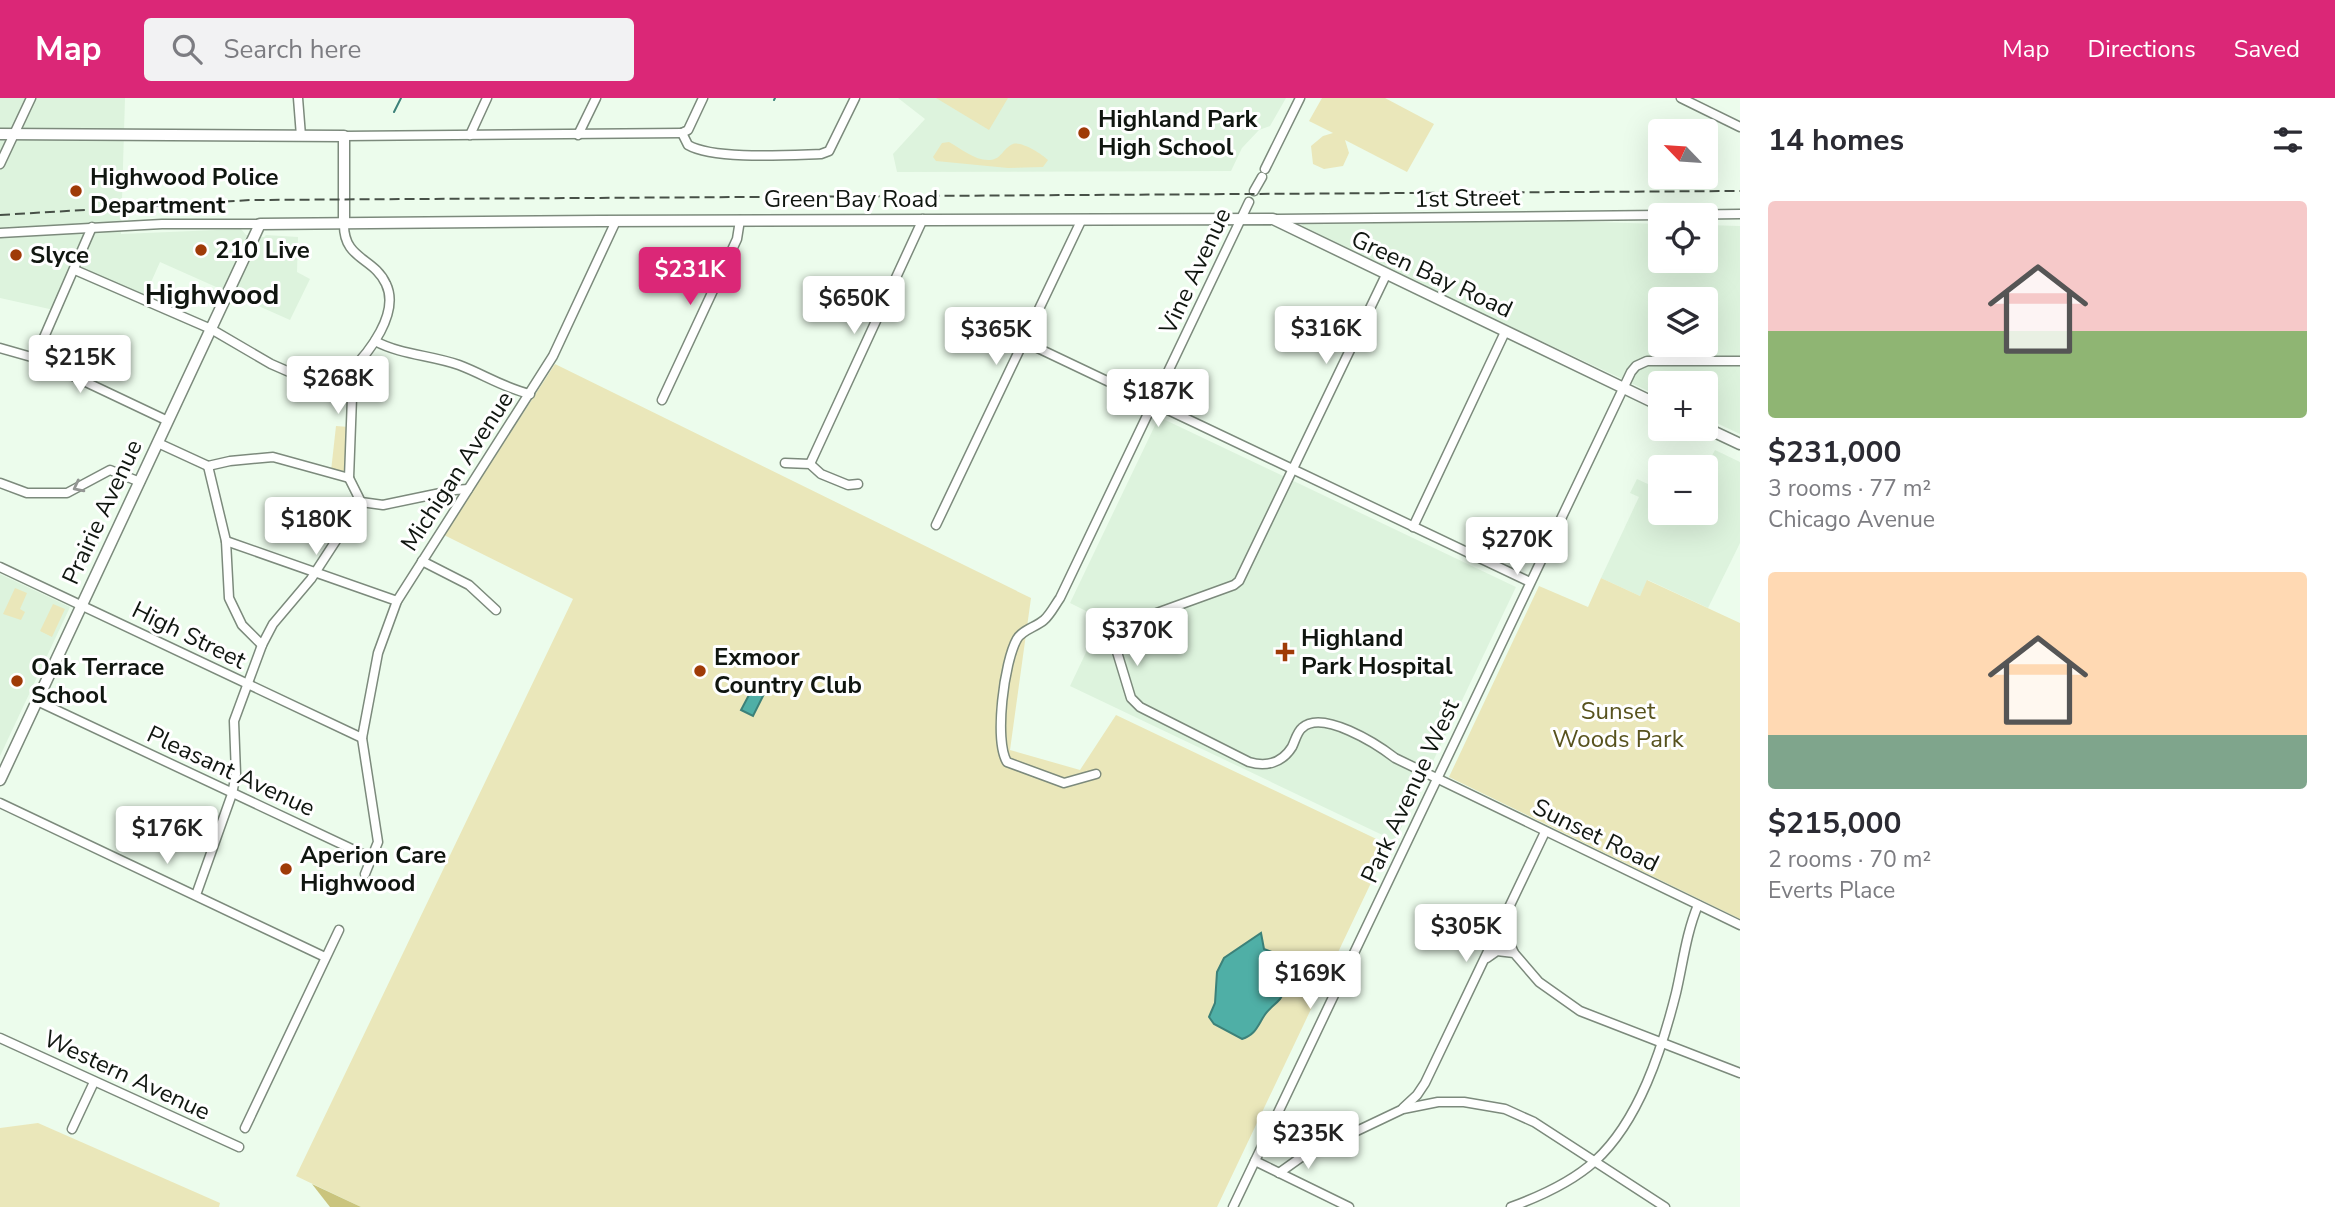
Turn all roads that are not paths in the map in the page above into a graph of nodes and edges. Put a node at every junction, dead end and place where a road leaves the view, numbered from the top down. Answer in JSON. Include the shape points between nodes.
{"nodes":[{"id":1,"x":31,"y":98,"type":"edge"},
{"id":2,"x":298,"y":98,"type":"edge"},
{"id":3,"x":488,"y":98,"type":"edge"},
{"id":4,"x":596,"y":98,"type":"edge"},
{"id":5,"x":703,"y":98,"type":"edge"},
{"id":6,"x":855,"y":98,"type":"edge"},
{"id":7,"x":1300,"y":98,"type":"edge"},
{"id":8,"x":1681,"y":98,"type":"edge"},
{"id":9,"x":1740,"y":127,"type":"edge"},
{"id":10,"x":682,"y":133,"type":"junction"},
{"id":11,"x":0,"y":134,"type":"edge"},
{"id":12,"x":14,"y":134,"type":"junction"},
{"id":13,"x":470,"y":135,"type":"junction"},
{"id":14,"x":578,"y":135,"type":"junction"},
{"id":15,"x":305,"y":136,"type":"junction"},
{"id":16,"x":344,"y":136,"type":"junction"},
{"id":17,"x":345,"y":150,"type":"junction"},
{"id":18,"x":0,"y":164,"type":"edge"},
{"id":19,"x":1254,"y":191,"type":"dead end"},
{"id":20,"x":1250,"y":202,"type":"dead end"},
{"id":21,"x":1648,"y":215,"type":"edge"},
{"id":22,"x":1718,"y":215,"type":"edge"},
{"id":23,"x":1740,"y":215,"type":"edge"},
{"id":24,"x":923,"y":219,"type":"junction"},
{"id":25,"x":1241,"y":219,"type":"junction"},
{"id":26,"x":1273,"y":219,"type":"junction"},
{"id":27,"x":740,"y":220,"type":"junction"},
{"id":28,"x":616,"y":221,"type":"junction"},
{"id":29,"x":1081,"y":221,"type":"junction"},
{"id":30,"x":344,"y":223,"type":"junction"},
{"id":31,"x":260,"y":224,"type":"junction"},
{"id":32,"x":92,"y":228,"type":"junction"},
{"id":33,"x":0,"y":233,"type":"edge"},
{"id":34,"x":75,"y":270,"type":"junction"},
{"id":35,"x":1386,"y":275,"type":"junction"},
{"id":36,"x":211,"y":329,"type":"junction"},
{"id":37,"x":1505,"y":332,"type":"junction"},
{"id":38,"x":375,"y":341,"type":"junction"},
{"id":39,"x":1025,"y":341,"type":"junction"},
{"id":40,"x":0,"y":348,"type":"edge"},
{"id":41,"x":35,"y":358,"type":"junction"},
{"id":42,"x":1740,"y":361,"type":"edge"},
{"id":43,"x":349,"y":372,"type":"junction"},
{"id":44,"x":1623,"y":388,"type":"junction"},
{"id":45,"x":530,"y":394,"type":"junction"},
{"id":46,"x":662,"y":400,"type":"dead end"},
{"id":47,"x":1648,"y":400,"type":"edge"},
{"id":48,"x":1154,"y":404,"type":"junction"},
{"id":49,"x":168,"y":421,"type":"junction"},
{"id":50,"x":1718,"y":434,"type":"edge"},
{"id":51,"x":158,"y":443,"type":"junction"},
{"id":52,"x":1740,"y":444,"type":"edge"},
{"id":53,"x":785,"y":463,"type":"dead end"},
{"id":54,"x":810,"y":464,"type":"junction"},
{"id":55,"x":208,"y":466,"type":"junction"},
{"id":56,"x":1293,"y":469,"type":"junction"},
{"id":57,"x":349,"y":478,"type":"junction"},
{"id":58,"x":140,"y":482,"type":"junction"},
{"id":59,"x":0,"y":483,"type":"edge"},
{"id":60,"x":858,"y":484,"type":"dead end"},
{"id":61,"x":468,"y":489,"type":"junction"},
{"id":62,"x":361,"y":502,"type":"junction"},
{"id":63,"x":936,"y":525,"type":"dead end"},
{"id":64,"x":1413,"y":527,"type":"junction"},
{"id":65,"x":226,"y":541,"type":"junction"},
{"id":66,"x":422,"y":561,"type":"junction"},
{"id":67,"x":0,"y":567,"type":"edge"},
{"id":68,"x":316,"y":572,"type":"junction"},
{"id":69,"x":1530,"y":582,"type":"junction"},
{"id":70,"x":397,"y":601,"type":"junction"},
{"id":71,"x":82,"y":606,"type":"junction"},
{"id":72,"x":496,"y":610,"type":"dead end"},
{"id":73,"x":262,"y":645,"type":"junction"},
{"id":74,"x":248,"y":685,"type":"junction"},
{"id":75,"x":37,"y":701,"type":"junction"},
{"id":76,"x":362,"y":738,"type":"junction"},
{"id":77,"x":1096,"y":774,"type":"dead end"},
{"id":78,"x":1437,"y":778,"type":"junction"},
{"id":79,"x":0,"y":780,"type":"edge"},
{"id":80,"x":232,"y":794,"type":"junction"},
{"id":81,"x":0,"y":803,"type":"edge"},
{"id":82,"x":1545,"y":832,"type":"junction"},
{"id":83,"x":371,"y":858,"type":"junction"},
{"id":84,"x":365,"y":874,"type":"dead end"},
{"id":85,"x":196,"y":895,"type":"junction"},
{"id":86,"x":1698,"y":905,"type":"junction"},
{"id":87,"x":1506,"y":914,"type":"junction"},
{"id":88,"x":1740,"y":925,"type":"edge"},
{"id":89,"x":339,"y":930,"type":"dead end"},
{"id":90,"x":1514,"y":953,"type":"junction"},
{"id":91,"x":326,"y":957,"type":"junction"},
{"id":92,"x":1484,"y":960,"type":"junction"},
{"id":93,"x":0,"y":1038,"type":"edge"},
{"id":94,"x":1662,"y":1041,"type":"junction"},
{"id":95,"x":1740,"y":1073,"type":"edge"},
{"id":96,"x":94,"y":1082,"type":"junction"},
{"id":97,"x":1403,"y":1109,"type":"junction"},
{"id":98,"x":245,"y":1128,"type":"dead end"},
{"id":99,"x":72,"y":1129,"type":"dead end"},
{"id":100,"x":239,"y":1147,"type":"dead end"},
{"id":101,"x":1255,"y":1161,"type":"junction"},
{"id":102,"x":1594,"y":1162,"type":"junction"},
{"id":103,"x":1279,"y":1173,"type":"junction"},
{"id":104,"x":1233,"y":1207,"type":"edge"},
{"id":105,"x":1349,"y":1207,"type":"edge"},
{"id":106,"x":1511,"y":1207,"type":"edge"},
{"id":107,"x":1665,"y":1207,"type":"edge"}],
"edges":[{"from":1,"to":12,"type":"street"},
{"from":2,"to":15,"type":"street"},
{"from":3,"to":13,"type":"street"},
{"from":4,"to":14,"type":"street"},
{"from":5,"to":10,"type":"street","via":[[688,130]]},
{"from":6,"to":10,"type":"street","via":[[829,151],[821,154],[704,151],[688,145]]},
{"from":7,"to":19,"type":"street","name":"Vine Avenue"},
{"from":8,"to":9,"type":"street"},
{"from":10,"to":14,"type":"street"},
{"from":11,"to":12,"type":"main road"},
{"from":12,"to":15,"type":"main road"},
{"from":12,"to":18,"type":"street"},
{"from":13,"to":14,"type":"street"},
{"from":13,"to":16,"type":"street"},
{"from":15,"to":16,"type":"main road"},
{"from":15,"to":17,"type":"main road"},
{"from":16,"to":17,"type":"main road"},
{"from":17,"to":30,"type":"main road"},
{"from":20,"to":25,"type":"street","name":"Vine Avenue"},
{"from":21,"to":26,"type":"street","name":"1st Street"},
{"from":22,"to":23,"type":"street"},
{"from":24,"to":27,"type":"main road","name":"Green Bay Road"},
{"from":24,"to":29,"type":"main road","name":"Green Bay Road"},
{"from":24,"to":54,"type":"street"},
{"from":25,"to":26,"type":"main road","name":"Green Bay Road"},
{"from":25,"to":29,"type":"main road","name":"Green Bay Road"},
{"from":25,"to":48,"type":"street","name":"Vine Avenue"},
{"from":26,"to":35,"type":"main road","name":"Green Bay Road"},
{"from":27,"to":28,"type":"main road","name":"Green Bay Road"},
{"from":27,"to":46,"type":"street","via":[[737,239]]},
{"from":28,"to":30,"type":"main road","name":"Green Bay Road"},
{"from":28,"to":45,"type":"street","name":"Michigan Avenue","via":[[553,356]]},
{"from":29,"to":39,"type":"street"},
{"from":30,"to":31,"type":"main road","name":"Green Bay Road"},
{"from":30,"to":38,"type":"street","via":[[346,243],[386,283],[385,322]]},
{"from":31,"to":32,"type":"street","name":"Green Bay Road"},
{"from":31,"to":36,"type":"main road","name":"Prairie Avenue"},
{"from":32,"to":33,"type":"street","name":"Green Bay Road"},
{"from":32,"to":34,"type":"street"},
{"from":34,"to":36,"type":"street"},
{"from":34,"to":41,"type":"street"},
{"from":35,"to":37,"type":"main road","name":"Green Bay Road"},
{"from":35,"to":56,"type":"street"},
{"from":36,"to":43,"type":"street","via":[[310,381]]},
{"from":36,"to":49,"type":"main road","name":"Prairie Avenue"},
{"from":37,"to":44,"type":"main road","name":"Green Bay Road"},
{"from":37,"to":64,"type":"street"},
{"from":38,"to":43,"type":"street"},
{"from":38,"to":45,"type":"street","via":[[458,365]]},
{"from":39,"to":48,"type":"street"},
{"from":39,"to":63,"type":"street"},
{"from":40,"to":41,"type":"street"},
{"from":41,"to":49,"type":"street"},
{"from":42,"to":44,"type":"street","name":"Park Avenue West","via":[[1647,361],[1636,366]]},
{"from":43,"to":57,"type":"street"},
{"from":44,"to":47,"type":"main road","name":"Green Bay Road"},
{"from":44,"to":69,"type":"street","name":"Park Avenue West"},
{"from":45,"to":61,"type":"street","name":"Michigan Avenue"},
{"from":48,"to":56,"type":"street"},
{"from":48,"to":77,"type":"street","name":"Vine Avenue","via":[[1060,598],[1044,620],[1018,637],[1006,673],[1002,752],[1007,762],[1064,783]]},
{"from":49,"to":51,"type":"main road","name":"Prairie Avenue"},
{"from":50,"to":52,"type":"main road"},
{"from":51,"to":55,"type":"street"},
{"from":51,"to":58,"type":"main road","name":"Prairie Avenue"},
{"from":53,"to":54,"type":"street"},
{"from":54,"to":60,"type":"street","via":[[821,474],[848,485]]},
{"from":55,"to":57,"type":"street","via":[[273,457]]},
{"from":55,"to":65,"type":"street"},
{"from":56,"to":64,"type":"street"},
{"from":56,"to":78,"type":"street","name":"Sunset Road","via":[[1239,581],[1121,626],[1115,634],[1131,698],[1140,707],[1249,762],[1261,765],[1281,759],[1301,728],[1324,721]]},
{"from":57,"to":62,"type":"street"},
{"from":58,"to":59,"type":"street","one_way":true,"via":[[110,470],[67,493],[27,493]]},
{"from":58,"to":71,"type":"main road","name":"Prairie Avenue"},
{"from":61,"to":62,"type":"street","via":[[383,505]]},
{"from":61,"to":66,"type":"street","name":"Michigan Avenue"},
{"from":62,"to":68,"type":"street"},
{"from":64,"to":69,"type":"street"},
{"from":65,"to":68,"type":"street"},
{"from":65,"to":73,"type":"street","via":[[229,598],[242,625]]},
{"from":66,"to":70,"type":"street","name":"Michigan Avenue"},
{"from":66,"to":72,"type":"street","via":[[469,585]]},
{"from":67,"to":71,"type":"street","name":"High Street"},
{"from":68,"to":70,"type":"street"},
{"from":68,"to":73,"type":"street","via":[[281,612]]},
{"from":69,"to":78,"type":"street","name":"Park Avenue West"},
{"from":70,"to":76,"type":"street","name":"Michigan Avenue","via":[[379,653]]},
{"from":71,"to":74,"type":"street","name":"High Street"},
{"from":71,"to":75,"type":"main road","name":"Prairie Avenue"},
{"from":73,"to":74,"type":"street"},
{"from":74,"to":76,"type":"street","name":"High Street"},
{"from":74,"to":80,"type":"street","via":[[234,721],[237,767]]},
{"from":75,"to":79,"type":"main road","name":"Prairie Avenue"},
{"from":75,"to":80,"type":"street","name":"Pleasant Avenue"},
{"from":76,"to":83,"type":"street","name":"Michigan Avenue","via":[[378,842]]},
{"from":78,"to":82,"type":"street","name":"Sunset Road"},
{"from":78,"to":101,"type":"street","name":"Park Avenue West"},
{"from":80,"to":83,"type":"street","name":"Pleasant Avenue"},
{"from":80,"to":85,"type":"street"},
{"from":81,"to":85,"type":"street"},
{"from":82,"to":86,"type":"street","name":"Sunset Road"},
{"from":82,"to":87,"type":"street"},
{"from":83,"to":84,"type":"street","name":"Michigan Avenue"},
{"from":85,"to":91,"type":"street"},
{"from":86,"to":88,"type":"street","name":"Sunset Road"},
{"from":86,"to":94,"type":"street","via":[[1689,925]]},
{"from":87,"to":90,"type":"street"},
{"from":87,"to":92,"type":"street"},
{"from":89,"to":91,"type":"street"},
{"from":90,"to":92,"type":"street","via":[[1493,952]]},
{"from":90,"to":94,"type":"street","via":[[1529,973],[1560,999],[1604,1022]]},
{"from":91,"to":98,"type":"street"},
{"from":92,"to":97,"type":"street","via":[[1425,1083]]},
{"from":93,"to":96,"type":"street","name":"Western Avenue"},
{"from":94,"to":95,"type":"street"},
{"from":94,"to":102,"type":"street","via":[[1628,1119]]},
{"from":96,"to":99,"type":"street"},
{"from":96,"to":100,"type":"street","name":"Western Avenue"},
{"from":97,"to":102,"type":"street","via":[[1438,1102],[1487,1104],[1534,1122]]},
{"from":97,"to":103,"type":"street","via":[[1300,1158]]},
{"from":101,"to":103,"type":"street"},
{"from":101,"to":104,"type":"street","name":"Park Avenue West"},
{"from":102,"to":106,"type":"street","via":[[1537,1198]]},
{"from":102,"to":107,"type":"street"},
{"from":103,"to":105,"type":"street"}]}
